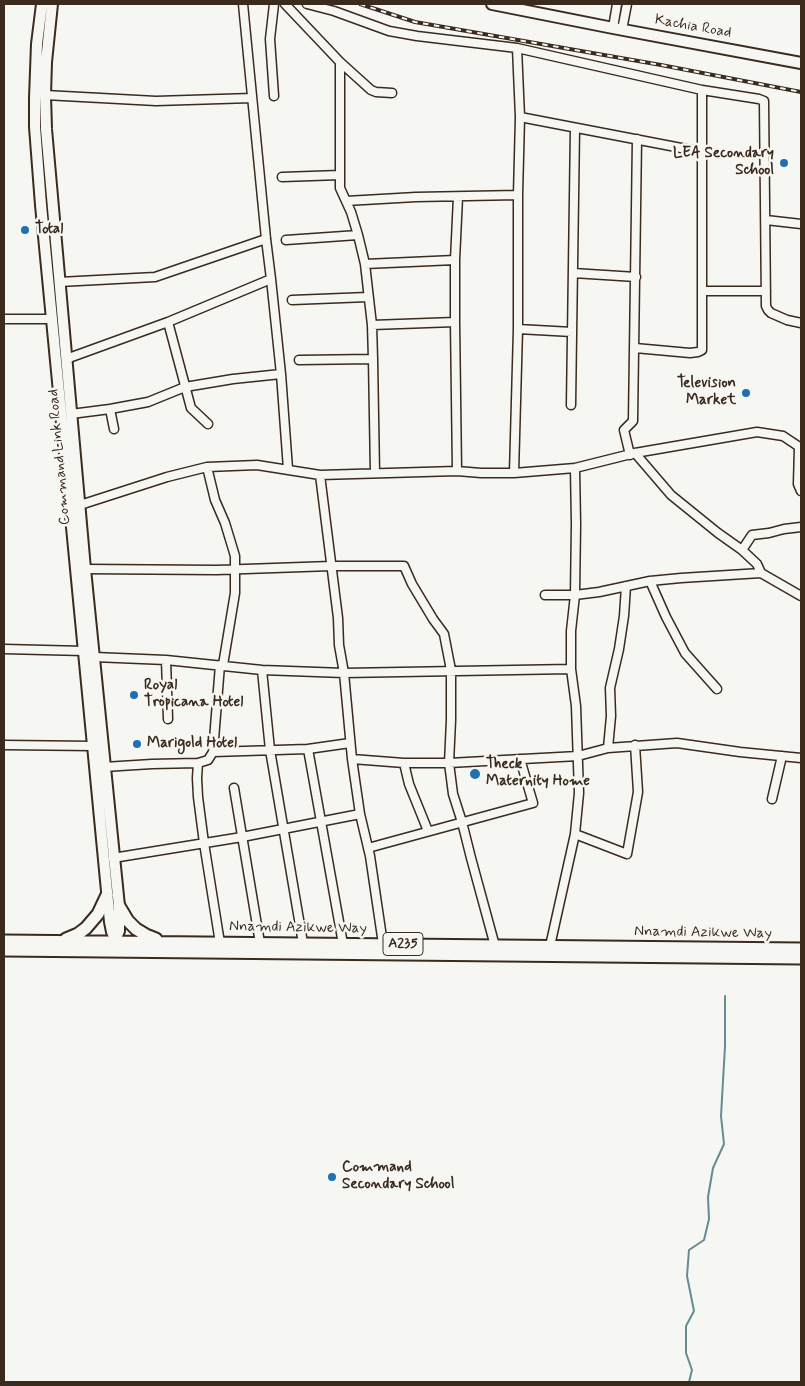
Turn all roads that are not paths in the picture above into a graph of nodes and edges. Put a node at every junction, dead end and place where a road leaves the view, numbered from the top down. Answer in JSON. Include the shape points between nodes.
{"nodes":[{"id":1,"x":42,"y":4,"type":"edge"},
{"id":2,"x":52,"y":4,"type":"edge"},
{"id":3,"x":243,"y":4,"type":"edge"},
{"id":4,"x":274,"y":4,"type":"edge"},
{"id":5,"x":285,"y":4,"type":"edge"},
{"id":6,"x":307,"y":4,"type":"edge"},
{"id":7,"x":492,"y":4,"type":"edge"},
{"id":8,"x":617,"y":4,"type":"edge"},
{"id":9,"x":627,"y":4,"type":"edge"},
{"id":10,"x":618,"y":29,"type":"junction"},
{"id":11,"x":517,"y":48,"type":"junction"},
{"id":12,"x":340,"y":62,"type":"junction"},
{"id":13,"x":801,"y":63,"type":"edge"},
{"id":14,"x":702,"y":90,"type":"junction"},
{"id":15,"x":392,"y":93,"type":"dead end"},
{"id":16,"x":45,"y":95,"type":"junction"},
{"id":17,"x":274,"y":96,"type":"dead end"},
{"id":18,"x":252,"y":98,"type":"junction"},
{"id":19,"x":520,"y":117,"type":"junction"},
{"id":20,"x":575,"y":128,"type":"junction"},
{"id":21,"x":637,"y":139,"type":"junction"},
{"id":22,"x":702,"y":152,"type":"junction"},
{"id":23,"x":340,"y":175,"type":"junction"},
{"id":24,"x":282,"y":177,"type":"dead end"},
{"id":25,"x":518,"y":195,"type":"junction"},
{"id":26,"x":458,"y":196,"type":"junction"},
{"id":27,"x":346,"y":201,"type":"junction"},
{"id":28,"x":766,"y":220,"type":"junction"},
{"id":29,"x":801,"y":224,"type":"edge"},
{"id":30,"x":358,"y":235,"type":"junction"},
{"id":31,"x":266,"y":239,"type":"junction"},
{"id":32,"x":286,"y":240,"type":"dead end"},
{"id":33,"x":455,"y":260,"type":"junction"},
{"id":34,"x":365,"y":264,"type":"junction"},
{"id":35,"x":573,"y":273,"type":"junction"},
{"id":36,"x":636,"y":278,"type":"junction"},
{"id":37,"x":271,"y":279,"type":"junction"},
{"id":38,"x":59,"y":282,"type":"junction"},
{"id":39,"x":702,"y":291,"type":"junction"},
{"id":40,"x":766,"y":292,"type":"junction"},
{"id":41,"x":368,"y":297,"type":"junction"},
{"id":42,"x":292,"y":300,"type":"dead end"},
{"id":43,"x":4,"y":320,"type":"edge"},
{"id":44,"x":52,"y":320,"type":"junction"},
{"id":45,"x":168,"y":322,"type":"junction"},
{"id":46,"x":455,"y":322,"type":"junction"},
{"id":47,"x":801,"y":323,"type":"edge"},
{"id":48,"x":372,"y":325,"type":"junction"},
{"id":49,"x":518,"y":328,"type":"junction"},
{"id":50,"x":572,"y":332,"type":"junction"},
{"id":51,"x":635,"y":348,"type":"junction"},
{"id":52,"x":66,"y":359,"type":"junction"},
{"id":53,"x":373,"y":359,"type":"junction"},
{"id":54,"x":299,"y":360,"type":"dead end"},
{"id":55,"x":281,"y":374,"type":"junction"},
{"id":56,"x":185,"y":387,"type":"junction"},
{"id":57,"x":571,"y":405,"type":"dead end"},
{"id":58,"x":110,"y":409,"type":"junction"},
{"id":59,"x":71,"y":414,"type":"junction"},
{"id":60,"x":208,"y":424,"type":"dead end"},
{"id":61,"x":114,"y":430,"type":"dead end"},
{"id":62,"x":800,"y":447,"type":"edge"},
{"id":63,"x":632,"y":454,"type":"junction"},
{"id":64,"x":207,"y":467,"type":"junction"},
{"id":65,"x":575,"y":468,"type":"junction"},
{"id":66,"x":288,"y":469,"type":"junction"},
{"id":67,"x":457,"y":471,"type":"junction"},
{"id":68,"x":376,"y":473,"type":"junction"},
{"id":69,"x":514,"y":473,"type":"junction"},
{"id":70,"x":320,"y":475,"type":"junction"},
{"id":71,"x":801,"y":491,"type":"edge"},
{"id":72,"x":80,"y":505,"type":"junction"},
{"id":73,"x":801,"y":527,"type":"edge"},
{"id":74,"x":742,"y":550,"type":"junction"},
{"id":75,"x":331,"y":566,"type":"junction"},
{"id":76,"x":85,"y":569,"type":"junction"},
{"id":77,"x":234,"y":569,"type":"junction"},
{"id":78,"x":761,"y":573,"type":"junction"},
{"id":79,"x":650,"y":581,"type":"junction"},
{"id":80,"x":626,"y":586,"type":"junction"},
{"id":81,"x":575,"y":594,"type":"junction"},
{"id":82,"x":545,"y":595,"type":"dead end"},
{"id":83,"x":801,"y":596,"type":"edge"},
{"id":84,"x":85,"y":605,"type":"junction"},
{"id":85,"x":4,"y":649,"type":"edge"},
{"id":86,"x":84,"y":651,"type":"junction"},
{"id":87,"x":94,"y":658,"type":"junction"},
{"id":88,"x":166,"y":660,"type":"junction"},
{"id":89,"x":221,"y":665,"type":"junction"},
{"id":90,"x":571,"y":669,"type":"junction"},
{"id":91,"x":262,"y":670,"type":"junction"},
{"id":92,"x":451,"y":670,"type":"junction"},
{"id":93,"x":344,"y":673,"type":"junction"},
{"id":94,"x":717,"y":689,"type":"dead end"},
{"id":95,"x":168,"y":719,"type":"dead end"},
{"id":96,"x":350,"y":743,"type":"junction"},
{"id":97,"x":4,"y":745,"type":"edge"},
{"id":98,"x":635,"y":745,"type":"junction"},
{"id":99,"x":93,"y":746,"type":"junction"},
{"id":100,"x":608,"y":748,"type":"junction"},
{"id":101,"x":308,"y":749,"type":"junction"},
{"id":102,"x":270,"y":750,"type":"junction"},
{"id":103,"x":213,"y":752,"type":"junction"},
{"id":104,"x":578,"y":756,"type":"junction"},
{"id":105,"x":782,"y":756,"type":"junction"},
{"id":106,"x":801,"y":758,"type":"edge"},
{"id":107,"x":352,"y":759,"type":"junction"},
{"id":108,"x":520,"y":759,"type":"junction"},
{"id":109,"x":404,"y":762,"type":"junction"},
{"id":110,"x":198,"y":763,"type":"junction"},
{"id":111,"x":449,"y":763,"type":"junction"},
{"id":112,"x":104,"y":767,"type":"junction"},
{"id":113,"x":234,"y":788,"type":"dead end"},
{"id":114,"x":772,"y":799,"type":"dead end"},
{"id":115,"x":360,"y":814,"type":"junction"},
{"id":116,"x":320,"y":821,"type":"junction"},
{"id":117,"x":462,"y":822,"type":"junction"},
{"id":118,"x":283,"y":830,"type":"junction"},
{"id":119,"x":428,"y":831,"type":"junction"},
{"id":120,"x":576,"y":834,"type":"junction"},
{"id":121,"x":242,"y":837,"type":"junction"},
{"id":122,"x":204,"y":843,"type":"junction"},
{"id":123,"x":368,"y":848,"type":"junction"},
{"id":124,"x":113,"y":858,"type":"junction"},
{"id":125,"x":107,"y":895,"type":"junction"},
{"id":126,"x":119,"y":906,"type":"junction"},
{"id":127,"x":4,"y":941,"type":"edge"},
{"id":128,"x":52,"y":941,"type":"junction"},
{"id":129,"x":116,"y":941,"type":"junction"},
{"id":130,"x":172,"y":942,"type":"junction"},
{"id":131,"x":220,"y":943,"type":"junction"},
{"id":132,"x":260,"y":943,"type":"junction"},
{"id":133,"x":303,"y":943,"type":"junction"},
{"id":134,"x":343,"y":944,"type":"junction"},
{"id":135,"x":383,"y":944,"type":"junction"},
{"id":136,"x":495,"y":946,"type":"junction"},
{"id":137,"x":550,"y":946,"type":"junction"},
{"id":138,"x":801,"y":949,"type":"edge"},
{"id":139,"x":4,"y":950,"type":"edge"},
{"id":140,"x":98,"y":950,"type":"junction"},
{"id":141,"x":145,"y":951,"type":"junction"},
{"id":142,"x":801,"y":958,"type":"edge"}],
"edges":[{"from":1,"to":44,"type":"main road","name":"Command Link Road","via":[[34,98]]},
{"from":2,"to":16,"type":"main road","name":"Command Link Road"},
{"from":3,"to":18,"type":"street"},
{"from":4,"to":17,"type":"street","via":[[270,40]]},
{"from":5,"to":12,"type":"street"},
{"from":6,"to":11,"type":"street","via":[[389,31]]},
{"from":7,"to":10,"type":"main road","name":"Kachia Road"},
{"from":8,"to":10,"type":"street"},
{"from":9,"to":10,"type":"street"},
{"from":10,"to":13,"type":"main road","name":"Kachia Road"},
{"from":11,"to":14,"type":"street"},
{"from":11,"to":19,"type":"street"},
{"from":12,"to":15,"type":"street","via":[[371,90]]},
{"from":12,"to":23,"type":"street"},
{"from":14,"to":22,"type":"street"},
{"from":14,"to":28,"type":"street","via":[[764,101]]},
{"from":16,"to":18,"type":"street","via":[[156,101]]},
{"from":16,"to":38,"type":"main road","name":"Command Link Road"},
{"from":18,"to":31,"type":"street"},
{"from":19,"to":20,"type":"street"},
{"from":19,"to":25,"type":"street"},
{"from":20,"to":21,"type":"street"},
{"from":20,"to":35,"type":"street"},
{"from":21,"to":22,"type":"street"},
{"from":21,"to":36,"type":"street"},
{"from":22,"to":39,"type":"street"},
{"from":23,"to":24,"type":"street"},
{"from":23,"to":27,"type":"street","via":[[340,188]]},
{"from":25,"to":26,"type":"street"},
{"from":25,"to":49,"type":"street"},
{"from":26,"to":27,"type":"street"},
{"from":26,"to":33,"type":"street"},
{"from":27,"to":30,"type":"street"},
{"from":28,"to":29,"type":"street"},
{"from":28,"to":40,"type":"street"},
{"from":30,"to":32,"type":"street"},
{"from":30,"to":34,"type":"street"},
{"from":31,"to":37,"type":"street"},
{"from":31,"to":38,"type":"street","via":[[155,277]]},
{"from":33,"to":34,"type":"street"},
{"from":33,"to":46,"type":"street"},
{"from":34,"to":41,"type":"street"},
{"from":35,"to":36,"type":"street"},
{"from":35,"to":50,"type":"street"},
{"from":36,"to":51,"type":"street"},
{"from":37,"to":45,"type":"street"},
{"from":37,"to":55,"type":"street"},
{"from":38,"to":52,"type":"main road","name":"Command Link Road"},
{"from":39,"to":40,"type":"street"},
{"from":39,"to":51,"type":"street","via":[[702,350],[690,353]]},
{"from":40,"to":47,"type":"street","via":[[766,306],[771,313]]},
{"from":41,"to":42,"type":"street"},
{"from":41,"to":48,"type":"street"},
{"from":43,"to":44,"type":"street"},
{"from":44,"to":84,"type":"main road","name":"Command Link Road"},
{"from":45,"to":52,"type":"street"},
{"from":45,"to":56,"type":"street"},
{"from":46,"to":48,"type":"street"},
{"from":46,"to":67,"type":"street"},
{"from":48,"to":53,"type":"street"},
{"from":49,"to":50,"type":"street"},
{"from":49,"to":69,"type":"street"},
{"from":50,"to":57,"type":"street"},
{"from":51,"to":63,"type":"street","via":[[633,421],[624,430]]},
{"from":52,"to":59,"type":"main road","name":"Command Link Road"},
{"from":53,"to":54,"type":"street"},
{"from":53,"to":68,"type":"street"},
{"from":55,"to":56,"type":"street"},
{"from":55,"to":66,"type":"street"},
{"from":56,"to":58,"type":"street","via":[[148,402]]},
{"from":56,"to":60,"type":"street","via":[[191,408]]},
{"from":58,"to":59,"type":"street"},
{"from":58,"to":61,"type":"street"},
{"from":59,"to":72,"type":"main road","name":"Command Link Road"},
{"from":62,"to":63,"type":"street","via":[[783,436],[757,432]]},
{"from":62,"to":71,"type":"street","via":[[798,484]]},
{"from":63,"to":65,"type":"street"},
{"from":63,"to":74,"type":"street","via":[[671,495]]},
{"from":64,"to":66,"type":"street","via":[[257,465]]},
{"from":64,"to":72,"type":"street"},
{"from":64,"to":77,"type":"street","via":[[235,556]]},
{"from":65,"to":69,"type":"street"},
{"from":65,"to":81,"type":"street"},
{"from":66,"to":70,"type":"street"},
{"from":67,"to":68,"type":"street"},
{"from":67,"to":69,"type":"street"},
{"from":68,"to":70,"type":"street"},
{"from":70,"to":75,"type":"street"},
{"from":72,"to":76,"type":"main road","name":"Command Link Road"},
{"from":73,"to":74,"type":"street","via":[[752,535]]},
{"from":74,"to":78,"type":"street","via":[[757,564]]},
{"from":75,"to":77,"type":"street"},
{"from":75,"to":92,"type":"street","via":[[404,566],[444,634]]},
{"from":75,"to":93,"type":"street"},
{"from":76,"to":77,"type":"street"},
{"from":76,"to":84,"type":"main road","name":"Command Link Road"},
{"from":77,"to":89,"type":"street","via":[[235,593]]},
{"from":78,"to":79,"type":"street"},
{"from":78,"to":83,"type":"street"},
{"from":79,"to":80,"type":"street"},
{"from":79,"to":94,"type":"street","via":[[685,652]]},
{"from":80,"to":81,"type":"street"},
{"from":80,"to":100,"type":"street","via":[[623,624],[610,688]]},
{"from":81,"to":82,"type":"street"},
{"from":81,"to":90,"type":"street"},
{"from":84,"to":86,"type":"main road","name":"Command Link Road"},
{"from":84,"to":87,"type":"main road","name":"Command Link Road"},
{"from":85,"to":86,"type":"street"},
{"from":86,"to":99,"type":"main road","name":"Command Link Road"},
{"from":87,"to":88,"type":"street"},
{"from":87,"to":112,"type":"main road","name":"Command Link Road"},
{"from":88,"to":89,"type":"street"},
{"from":88,"to":95,"type":"street"},
{"from":89,"to":91,"type":"street"},
{"from":89,"to":103,"type":"street"},
{"from":90,"to":92,"type":"street"},
{"from":90,"to":104,"type":"street"},
{"from":91,"to":93,"type":"street"},
{"from":91,"to":102,"type":"street"},
{"from":92,"to":93,"type":"street"},
{"from":92,"to":111,"type":"street"},
{"from":93,"to":96,"type":"street"},
{"from":96,"to":101,"type":"street"},
{"from":96,"to":107,"type":"street"},
{"from":97,"to":99,"type":"street"},
{"from":98,"to":100,"type":"street"},
{"from":98,"to":105,"type":"street","via":[[677,743]]},
{"from":98,"to":120,"type":"street","via":[[638,792],[627,854]]},
{"from":99,"to":125,"type":"main road","name":"Command Link Road"},
{"from":100,"to":104,"type":"street"},
{"from":101,"to":102,"type":"street"},
{"from":101,"to":116,"type":"street"},
{"from":102,"to":103,"type":"street"},
{"from":102,"to":118,"type":"street"},
{"from":103,"to":110,"type":"street","via":[[208,760]]},
{"from":104,"to":108,"type":"street"},
{"from":104,"to":120,"type":"street"},
{"from":105,"to":106,"type":"street"},
{"from":105,"to":114,"type":"street"},
{"from":107,"to":109,"type":"street"},
{"from":107,"to":115,"type":"street"},
{"from":108,"to":111,"type":"street"},
{"from":108,"to":117,"type":"street","via":[[534,803]]},
{"from":109,"to":111,"type":"street"},
{"from":109,"to":119,"type":"street","via":[[409,784]]},
{"from":110,"to":112,"type":"street"},
{"from":110,"to":122,"type":"street","via":[[198,797]]},
{"from":111,"to":117,"type":"street","via":[[453,794]]},
{"from":112,"to":124,"type":"main road","name":"Command Link Road"},
{"from":113,"to":121,"type":"street"},
{"from":115,"to":116,"type":"street"},
{"from":115,"to":123,"type":"street"},
{"from":116,"to":118,"type":"street"},
{"from":116,"to":134,"type":"street"},
{"from":117,"to":119,"type":"street"},
{"from":117,"to":136,"type":"street"},
{"from":118,"to":121,"type":"street"},
{"from":118,"to":133,"type":"street"},
{"from":119,"to":123,"type":"street"},
{"from":120,"to":137,"type":"street"},
{"from":121,"to":122,"type":"street"},
{"from":121,"to":132,"type":"street"},
{"from":122,"to":124,"type":"street"},
{"from":122,"to":131,"type":"street"},
{"from":123,"to":135,"type":"street"},
{"from":124,"to":126,"type":"main road","name":"Command Link Road"},
{"from":125,"to":128,"type":"highway","via":[[98,914],[86,928],[70,938]]},
{"from":125,"to":129,"type":"main road","name":"Command Link Road"},
{"from":126,"to":129,"type":"main road","name":"Command Link Road"},
{"from":126,"to":130,"type":"highway","via":[[136,929],[155,939]]},
{"from":127,"to":128,"type":"highway","name":"Nnamdi Azikwe Way","number":"A235"},
{"from":128,"to":129,"type":"highway","name":"Nnamdi Azikwe Way","number":"A235"},
{"from":129,"to":130,"type":"highway","name":"Nnamdi Azikwe Way","number":"A235"},
{"from":129,"to":140,"type":"main road"},
{"from":129,"to":141,"type":"main road"},
{"from":130,"to":131,"type":"highway","name":"Nnamdi Azikwe Way","number":"A235"},
{"from":131,"to":132,"type":"highway","name":"Nnamdi Azikwe Way","number":"A235"},
{"from":132,"to":133,"type":"highway","name":"Nnamdi Azikwe Way","number":"A235"},
{"from":133,"to":134,"type":"highway","name":"Nnamdi Azikwe Way","number":"A235"},
{"from":134,"to":135,"type":"highway","name":"Nnamdi Azikwe Way","number":"A235"},
{"from":135,"to":136,"type":"highway","name":"Nnamdi Azikwe Way","number":"A235"},
{"from":136,"to":137,"type":"highway","name":"Nnamdi Azikwe Way","number":"A235"},
{"from":137,"to":138,"type":"highway","name":"Nnamdi Azikwe Way","number":"A235"},
{"from":139,"to":140,"type":"highway","name":"Nnamdi Azikwe Way","number":"A235"},
{"from":140,"to":141,"type":"highway","name":"Nnamdi Azikwe Way","number":"A235"},
{"from":141,"to":142,"type":"highway","name":"Nnamdi Azikwe Way","number":"A235"}]}
